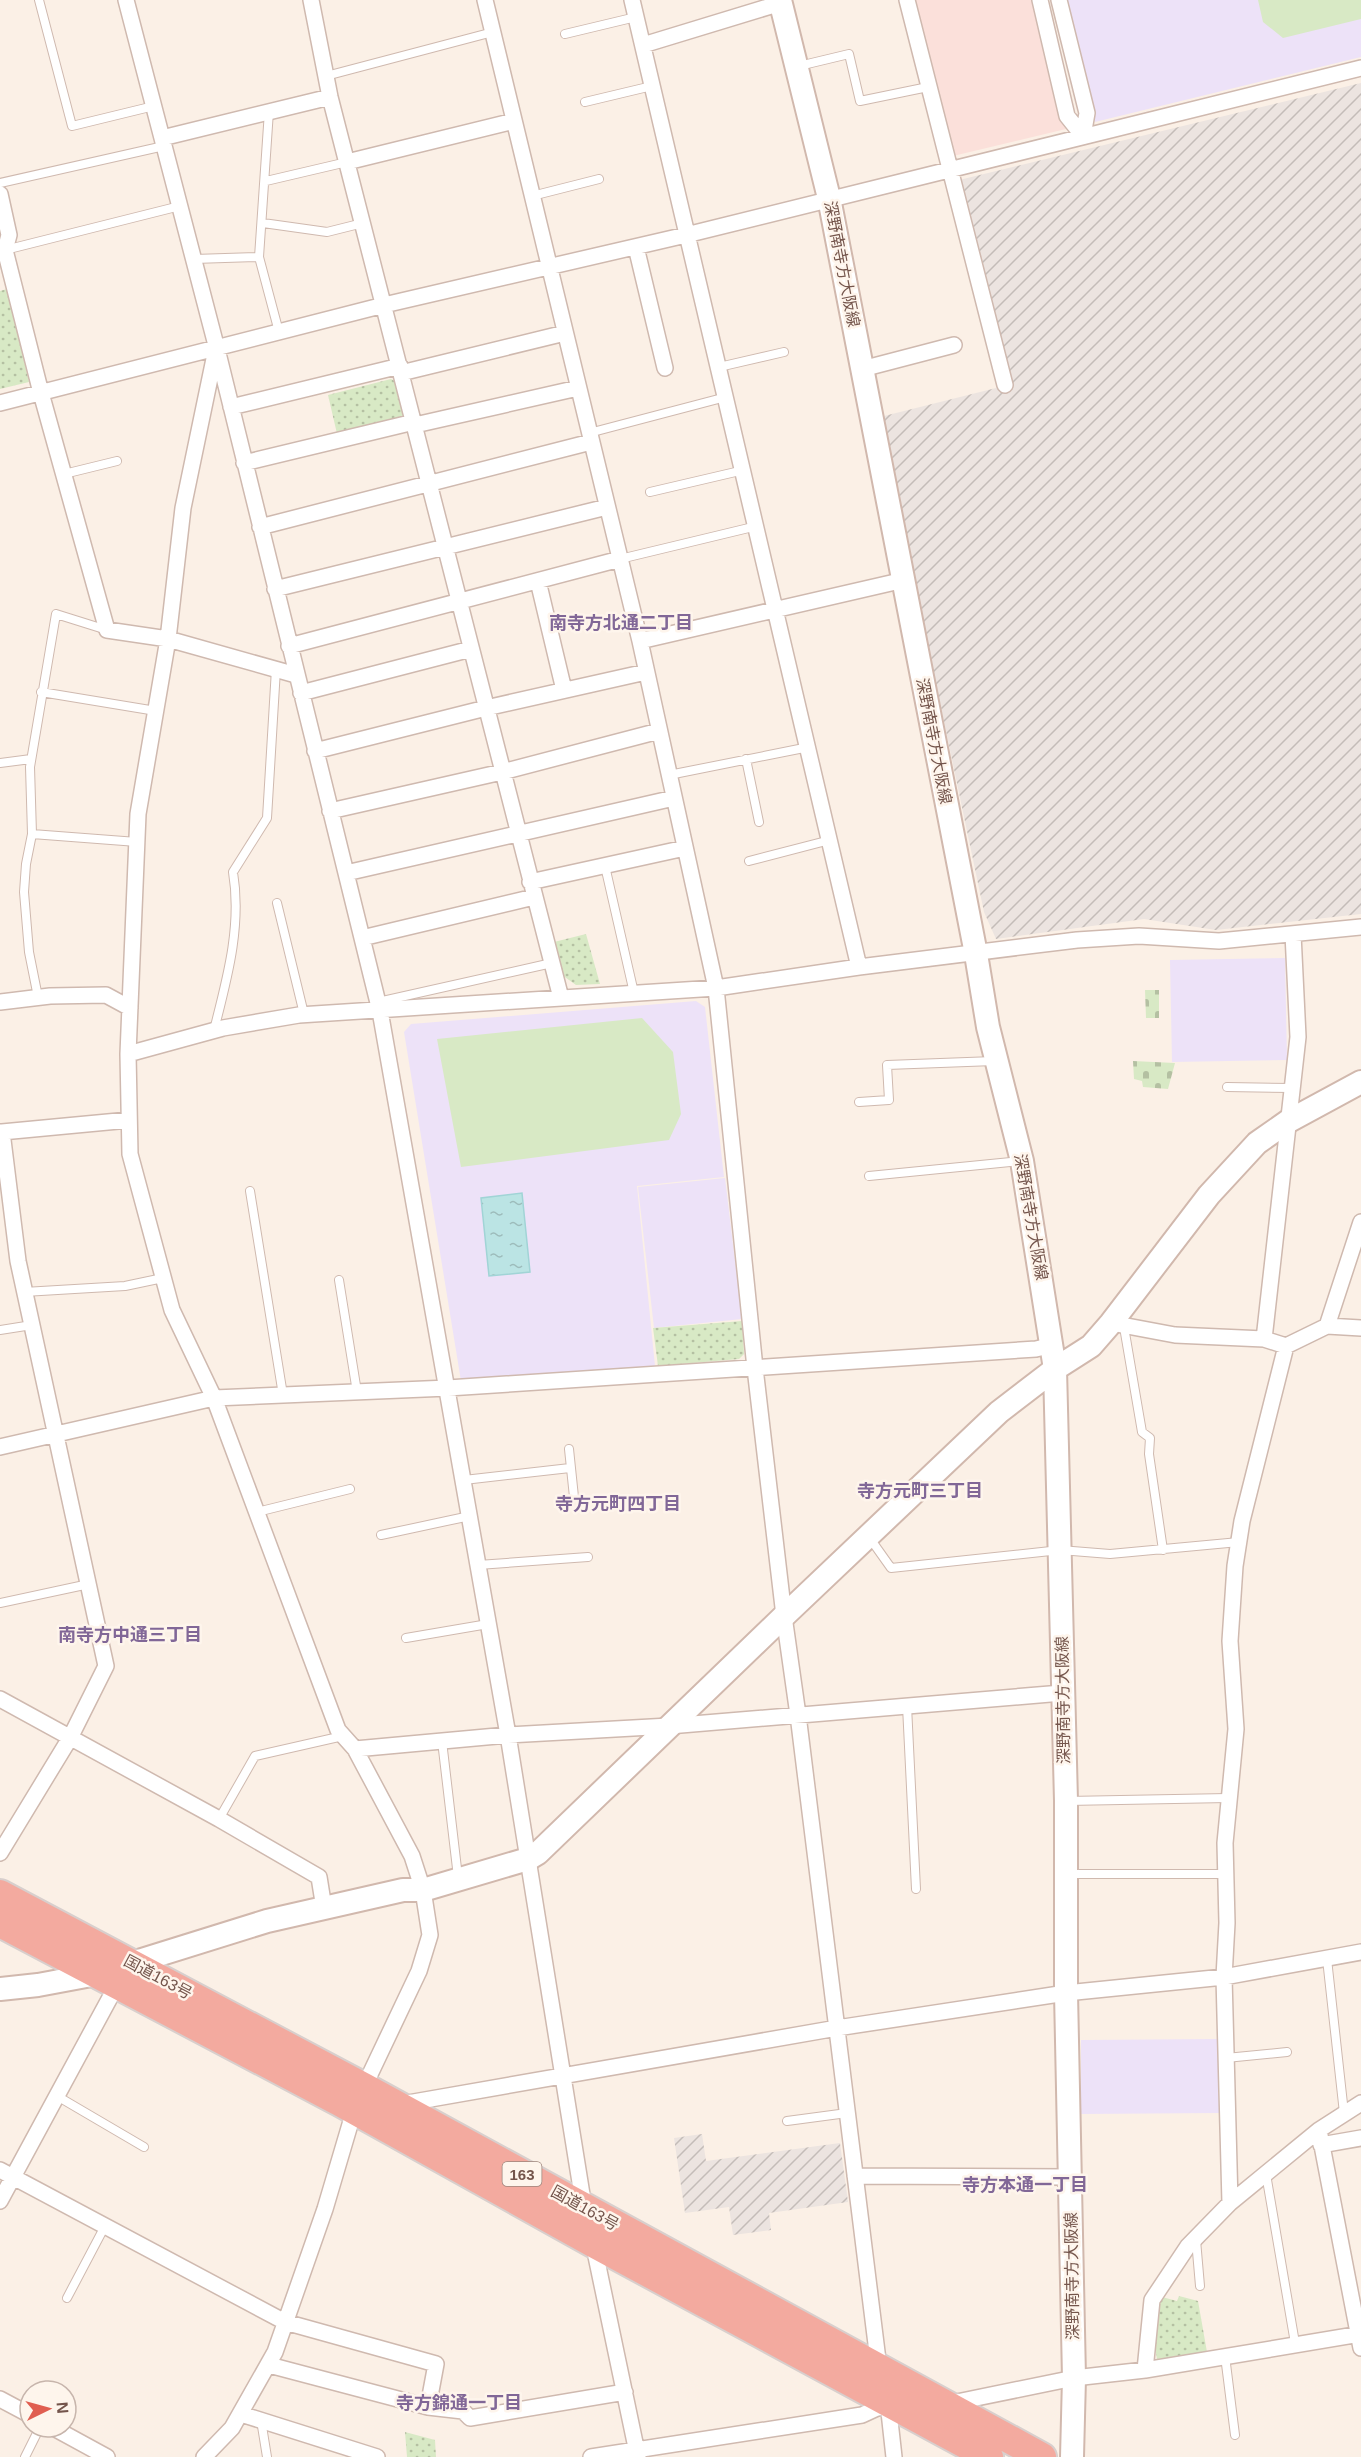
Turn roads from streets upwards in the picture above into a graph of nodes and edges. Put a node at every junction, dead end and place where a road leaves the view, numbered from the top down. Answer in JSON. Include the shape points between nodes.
{"nodes":[{"id":1,"x":126,"y":0,"type":"edge"},
{"id":2,"x":311,"y":0,"type":"edge"},
{"id":3,"x":485,"y":0,"type":"edge"},
{"id":4,"x":632,"y":0,"type":"edge"},
{"id":5,"x":907,"y":0,"type":"edge"},
{"id":6,"x":1040,"y":0,"type":"edge"},
{"id":7,"x":1059,"y":0,"type":"edge"},
{"id":8,"x":781,"y":1,"type":"edge"},
{"id":9,"x":643,"y":45,"type":"junction"},
{"id":10,"x":1361,"y":68,"type":"edge"},
{"id":11,"x":330,"y":97,"type":"junction"},
{"id":12,"x":514,"y":121,"type":"junction"},
{"id":13,"x":1083,"y":136,"type":"junction"},
{"id":14,"x":163,"y":142,"type":"junction"},
{"id":15,"x":347,"y":162,"type":"junction"},
{"id":16,"x":950,"y":170,"type":"junction"},
{"id":17,"x":0,"y":194,"type":"edge"},
{"id":18,"x":829,"y":198,"type":"junction"},
{"id":19,"x":3,"y":218,"type":"edge"},
{"id":20,"x":686,"y":235,"type":"junction"},
{"id":21,"x":636,"y":247,"type":"junction"},
{"id":22,"x":549,"y":267,"type":"junction"},
{"id":23,"x":384,"y":305,"type":"junction"},
{"id":24,"x":565,"y":333,"type":"junction"},
{"id":25,"x":954,"y":345,"type":"dead end"},
{"id":26,"x":217,"y":349,"type":"junction"},
{"id":27,"x":665,"y":368,"type":"dead end"},
{"id":28,"x":401,"y":369,"type":"junction"},
{"id":29,"x":862,"y":369,"type":"junction"},
{"id":30,"x":1005,"y":385,"type":"dead end"},
{"id":31,"x":578,"y":388,"type":"junction"},
{"id":32,"x":41,"y":393,"type":"junction"},
{"id":33,"x":0,"y":403,"type":"edge"},
{"id":34,"x":231,"y":407,"type":"junction"},
{"id":35,"x":414,"y":423,"type":"junction"},
{"id":36,"x":590,"y":438,"type":"junction"},
{"id":37,"x":244,"y":463,"type":"junction"},
{"id":38,"x":430,"y":484,"type":"junction"},
{"id":39,"x":607,"y":507,"type":"junction"},
{"id":40,"x":260,"y":527,"type":"junction"},
{"id":41,"x":446,"y":547,"type":"junction"},
{"id":42,"x":620,"y":559,"type":"junction"},
{"id":43,"x":904,"y":580,"type":"junction"},
{"id":44,"x":538,"y":581,"type":"junction"},
{"id":45,"x":275,"y":589,"type":"junction"},
{"id":46,"x":459,"y":602,"type":"junction"},
{"id":47,"x":778,"y":611,"type":"junction"},
{"id":48,"x":168,"y":639,"type":"junction"},
{"id":49,"x":639,"y":641,"type":"junction"},
{"id":50,"x":289,"y":646,"type":"junction"},
{"id":51,"x":471,"y":650,"type":"junction"},
{"id":52,"x":646,"y":672,"type":"junction"},
{"id":53,"x":296,"y":675,"type":"junction"},
{"id":54,"x":564,"y":690,"type":"junction"},
{"id":55,"x":301,"y":693,"type":"junction"},
{"id":56,"x":486,"y":708,"type":"junction"},
{"id":57,"x":659,"y":731,"type":"junction"},
{"id":58,"x":315,"y":752,"type":"junction"},
{"id":59,"x":502,"y":772,"type":"junction"},
{"id":60,"x":674,"y":798,"type":"junction"},
{"id":61,"x":330,"y":811,"type":"junction"},
{"id":62,"x":518,"y":835,"type":"junction"},
{"id":63,"x":685,"y":848,"type":"junction"},
{"id":64,"x":346,"y":873,"type":"junction"},
{"id":65,"x":532,"y":890,"type":"junction"},
{"id":66,"x":1361,"y":927,"type":"edge"},
{"id":67,"x":1293,"y":934,"type":"junction"},
{"id":68,"x":362,"y":938,"type":"junction"},
{"id":69,"x":976,"y":954,"type":"junction"},
{"id":70,"x":859,"y":967,"type":"junction"},
{"id":71,"x":716,"y":988,"type":"junction"},
{"id":72,"x":561,"y":998,"type":"junction"},
{"id":73,"x":0,"y":1002,"type":"edge"},
{"id":74,"x":379,"y":1006,"type":"junction"},
{"id":75,"x":130,"y":1008,"type":"junction"},
{"id":76,"x":128,"y":1054,"type":"junction"},
{"id":77,"x":1361,"y":1082,"type":"edge"},
{"id":78,"x":129,"y":1120,"type":"junction"},
{"id":79,"x":1287,"y":1122,"type":"junction"},
{"id":80,"x":1,"y":1132,"type":"edge"},
{"id":81,"x":1361,"y":1222,"type":"edge"},
{"id":82,"x":1117,"y":1325,"type":"junction"},
{"id":83,"x":1327,"y":1326,"type":"junction"},
{"id":84,"x":1361,"y":1328,"type":"edge"},
{"id":85,"x":1264,"y":1339,"type":"junction"},
{"id":86,"x":1053,"y":1345,"type":"junction"},
{"id":87,"x":1286,"y":1346,"type":"junction"},
{"id":88,"x":755,"y":1368,"type":"junction"},
{"id":89,"x":1055,"y":1369,"type":"junction"},
{"id":90,"x":448,"y":1388,"type":"junction"},
{"id":91,"x":214,"y":1398,"type":"junction"},
{"id":92,"x":57,"y":1435,"type":"junction"},
{"id":93,"x":0,"y":1447,"type":"edge"},
{"id":94,"x":784,"y":1616,"type":"junction"},
{"id":95,"x":1062,"y":1693,"type":"junction"},
{"id":96,"x":0,"y":1699,"type":"edge"},
{"id":97,"x":798,"y":1715,"type":"junction"},
{"id":98,"x":669,"y":1726,"type":"junction"},
{"id":99,"x":508,"y":1735,"type":"junction"},
{"id":100,"x":70,"y":1738,"type":"junction"},
{"id":101,"x":355,"y":1749,"type":"junction"},
{"id":102,"x":0,"y":1853,"type":"edge"},
{"id":103,"x":528,"y":1859,"type":"junction"},
{"id":104,"x":423,"y":1890,"type":"junction"},
{"id":105,"x":0,"y":1894,"type":"edge"},
{"id":106,"x":324,"y":1908,"type":"junction"},
{"id":107,"x":0,"y":1923,"type":"edge"},
{"id":108,"x":1361,"y":1952,"type":"edge"},
{"id":109,"x":115,"y":1973,"type":"junction"},
{"id":110,"x":1224,"y":1977,"type":"junction"},
{"id":111,"x":0,"y":1989,"type":"edge"},
{"id":112,"x":1066,"y":1993,"type":"junction"},
{"id":113,"x":837,"y":2028,"type":"junction"},
{"id":114,"x":563,"y":2077,"type":"junction"},
{"id":115,"x":359,"y":2099,"type":"junction"},
{"id":116,"x":1361,"y":2103,"type":"edge"},
{"id":117,"x":396,"y":2105,"type":"junction"},
{"id":118,"x":1320,"y":2137,"type":"junction"},
{"id":119,"x":1361,"y":2138,"type":"edge"},
{"id":120,"x":7,"y":2173,"type":"edge"},
{"id":121,"x":855,"y":2176,"type":"junction"},
{"id":122,"x":1070,"y":2177,"type":"junction"},
{"id":123,"x":0,"y":2201,"type":"edge"},
{"id":124,"x":1230,"y":2203,"type":"junction"},
{"id":125,"x":584,"y":2207,"type":"junction"},
{"id":126,"x":593,"y":2243,"type":"junction"},
{"id":127,"x":285,"y":2322,"type":"junction"},
{"id":128,"x":1360,"y":2338,"type":"edge"},
{"id":129,"x":268,"y":2365,"type":"junction"},
{"id":130,"x":879,"y":2368,"type":"junction"},
{"id":131,"x":1145,"y":2370,"type":"junction"},
{"id":132,"x":1074,"y":2378,"type":"junction"},
{"id":133,"x":625,"y":2392,"type":"junction"},
{"id":134,"x":0,"y":2399,"type":"edge"},
{"id":135,"x":888,"y":2403,"type":"junction"},
{"id":136,"x":945,"y":2405,"type":"junction"},
{"id":137,"x":429,"y":2407,"type":"junction"},
{"id":138,"x":18,"y":2409,"type":"edge"},
{"id":139,"x":241,"y":2414,"type":"junction"},
{"id":140,"x":74,"y":2439,"type":"edge"},
{"id":141,"x":638,"y":2453,"type":"edge"},
{"id":142,"x":107,"y":2457,"type":"edge"},
{"id":143,"x":204,"y":2457,"type":"edge"},
{"id":144,"x":377,"y":2457,"type":"edge"},
{"id":145,"x":591,"y":2457,"type":"edge"},
{"id":146,"x":894,"y":2457,"type":"edge"},
{"id":147,"x":989,"y":2457,"type":"edge"},
{"id":148,"x":1042,"y":2457,"type":"edge"},
{"id":149,"x":1072,"y":2457,"type":"edge"}],
"edges":[{"from":1,"to":14,"type":"street"},
{"from":2,"to":11,"type":"street"},
{"from":3,"to":12,"type":"street"},
{"from":4,"to":9,"type":"street"},
{"from":5,"to":16,"type":"street"},
{"from":6,"to":13,"type":"street","via":[[1067,116]]},
{"from":7,"to":13,"type":"street","via":[[1087,113]]},
{"from":8,"to":9,"type":"street"},
{"from":8,"to":18,"type":"main road","name":"深野南寺方大阪線"},
{"from":9,"to":20,"type":"street"},
{"from":10,"to":13,"type":"street"},
{"from":11,"to":14,"type":"street"},
{"from":11,"to":15,"type":"street"},
{"from":12,"to":15,"type":"street"},
{"from":12,"to":22,"type":"street"},
{"from":13,"to":16,"type":"street"},
{"from":14,"to":26,"type":"street"},
{"from":15,"to":23,"type":"street"},
{"from":16,"to":18,"type":"street"},
{"from":16,"to":30,"type":"street"},
{"from":17,"to":19,"type":"street"},
{"from":18,"to":20,"type":"street"},
{"from":18,"to":29,"type":"main road","name":"深野南寺方大阪線"},
{"from":19,"to":32,"type":"street","via":[[9,235],[5,250]]},
{"from":20,"to":21,"type":"street"},
{"from":20,"to":47,"type":"street"},
{"from":21,"to":22,"type":"street"},
{"from":21,"to":27,"type":"street"},
{"from":22,"to":23,"type":"street"},
{"from":22,"to":24,"type":"street"},
{"from":23,"to":26,"type":"street"},
{"from":23,"to":28,"type":"street"},
{"from":24,"to":28,"type":"street"},
{"from":24,"to":31,"type":"street"},
{"from":25,"to":29,"type":"street"},
{"from":26,"to":32,"type":"street"},
{"from":26,"to":34,"type":"street"},
{"from":26,"to":48,"type":"street","via":[[183,508]]},
{"from":28,"to":34,"type":"street"},
{"from":28,"to":35,"type":"street"},
{"from":29,"to":43,"type":"main road","name":"深野南寺方大阪線"},
{"from":31,"to":35,"type":"street"},
{"from":31,"to":36,"type":"street"},
{"from":32,"to":33,"type":"street"},
{"from":32,"to":48,"type":"street","via":[[107,630]]},
{"from":34,"to":37,"type":"street"},
{"from":35,"to":37,"type":"street"},
{"from":35,"to":38,"type":"street"},
{"from":36,"to":38,"type":"street"},
{"from":36,"to":39,"type":"street"},
{"from":37,"to":40,"type":"street"},
{"from":38,"to":40,"type":"street"},
{"from":38,"to":41,"type":"street"},
{"from":39,"to":41,"type":"street"},
{"from":39,"to":42,"type":"street"},
{"from":40,"to":45,"type":"street"},
{"from":41,"to":45,"type":"street"},
{"from":41,"to":46,"type":"street"},
{"from":42,"to":44,"type":"street"},
{"from":42,"to":49,"type":"street"},
{"from":43,"to":47,"type":"street"},
{"from":43,"to":69,"type":"main road","name":"深野南寺方大阪線"},
{"from":44,"to":46,"type":"street"},
{"from":44,"to":54,"type":"street"},
{"from":45,"to":50,"type":"street"},
{"from":46,"to":50,"type":"street"},
{"from":46,"to":51,"type":"street"},
{"from":47,"to":49,"type":"street"},
{"from":47,"to":70,"type":"street"},
{"from":48,"to":53,"type":"street"},
{"from":48,"to":75,"type":"street","via":[[138,814]]},
{"from":49,"to":52,"type":"street"},
{"from":50,"to":53,"type":"street"},
{"from":51,"to":55,"type":"street"},
{"from":51,"to":56,"type":"street"},
{"from":52,"to":54,"type":"street"},
{"from":52,"to":57,"type":"street"},
{"from":53,"to":55,"type":"street"},
{"from":54,"to":56,"type":"street"},
{"from":55,"to":58,"type":"street"},
{"from":56,"to":58,"type":"street"},
{"from":56,"to":59,"type":"street"},
{"from":57,"to":59,"type":"street"},
{"from":57,"to":60,"type":"street"},
{"from":58,"to":61,"type":"street"},
{"from":59,"to":61,"type":"street"},
{"from":59,"to":62,"type":"street"},
{"from":60,"to":62,"type":"street"},
{"from":60,"to":63,"type":"street"},
{"from":61,"to":64,"type":"street"},
{"from":62,"to":64,"type":"street"},
{"from":62,"to":65,"type":"street"},
{"from":63,"to":65,"type":"street","via":[[605,866]]},
{"from":63,"to":71,"type":"street"},
{"from":64,"to":68,"type":"street"},
{"from":65,"to":68,"type":"street"},
{"from":65,"to":72,"type":"street"},
{"from":66,"to":67,"type":"street"},
{"from":67,"to":69,"type":"street","via":[[1219,941],[1139,936]]},
{"from":67,"to":79,"type":"street","via":[[1298,1036]]},
{"from":68,"to":74,"type":"street"},
{"from":69,"to":70,"type":"street"},
{"from":69,"to":86,"type":"main road","name":"深野南寺方大阪線","via":[[995,1061],[1022,1161]]},
{"from":70,"to":71,"type":"street"},
{"from":71,"to":72,"type":"street"},
{"from":71,"to":88,"type":"street"},
{"from":72,"to":74,"type":"street"},
{"from":73,"to":75,"type":"street","via":[[106,995]]},
{"from":74,"to":76,"type":"street","via":[[214,1030]]},
{"from":74,"to":90,"type":"street"},
{"from":75,"to":76,"type":"street"},
{"from":76,"to":78,"type":"street"},
{"from":77,"to":79,"type":"main road"},
{"from":78,"to":80,"type":"street"},
{"from":78,"to":91,"type":"street","via":[[129,1154],[172,1310]]},
{"from":79,"to":82,"type":"main road","via":[[1257,1143],[1209,1195]]},
{"from":79,"to":85,"type":"street"},
{"from":80,"to":92,"type":"street","via":[[18,1261]]},
{"from":81,"to":83,"type":"street"},
{"from":82,"to":85,"type":"street","via":[[1175,1335]]},
{"from":82,"to":89,"type":"main road"},
{"from":83,"to":84,"type":"street"},
{"from":83,"to":87,"type":"street"},
{"from":85,"to":87,"type":"street"},
{"from":86,"to":88,"type":"street"},
{"from":86,"to":89,"type":"main road","name":"深野南寺方大阪線"},
{"from":87,"to":110,"type":"street","via":[[1242,1521],[1235,1566],[1230,1641],[1236,1729],[1228,1798]]},
{"from":88,"to":90,"type":"street"},
{"from":88,"to":94,"type":"street"},
{"from":89,"to":94,"type":"main road","via":[[999,1412]]},
{"from":89,"to":95,"type":"main road","name":"深野南寺方大阪線"},
{"from":90,"to":91,"type":"street"},
{"from":90,"to":99,"type":"street"},
{"from":91,"to":92,"type":"street"},
{"from":91,"to":101,"type":"street","via":[[338,1730]]},
{"from":92,"to":93,"type":"street"},
{"from":92,"to":100,"type":"street","via":[[106,1666]]},
{"from":94,"to":97,"type":"street"},
{"from":94,"to":98,"type":"main road"},
{"from":95,"to":97,"type":"street"},
{"from":95,"to":112,"type":"main road","name":"深野南寺方大阪線"},
{"from":96,"to":100,"type":"street"},
{"from":97,"to":98,"type":"street"},
{"from":97,"to":113,"type":"street"},
{"from":98,"to":99,"type":"street"},
{"from":98,"to":103,"type":"main road"},
{"from":99,"to":101,"type":"street"},
{"from":99,"to":103,"type":"street"},
{"from":100,"to":102,"type":"street"},
{"from":100,"to":106,"type":"street","via":[[319,1877]]},
{"from":101,"to":104,"type":"street","via":[[412,1856]]},
{"from":103,"to":104,"type":"main road"},
{"from":103,"to":114,"type":"street"},
{"from":104,"to":106,"type":"main road","via":[[403,1890]]},
{"from":104,"to":115,"type":"street","via":[[430,1935],[419,1971]]},
{"from":105,"to":109,"type":"highway","name":"国道163号","number":"163"},
{"from":106,"to":109,"type":"main road","via":[[267,1921]]},
{"from":107,"to":109,"type":"highway","name":"国道163号","number":"163"},
{"from":108,"to":110,"type":"street"},
{"from":109,"to":111,"type":"main road"},
{"from":109,"to":115,"type":"highway","name":"国道163号","number":"163"},
{"from":109,"to":120,"type":"street","via":[[57,2096]]},
{"from":110,"to":112,"type":"street"},
{"from":110,"to":124,"type":"street"},
{"from":112,"to":113,"type":"street"},
{"from":112,"to":122,"type":"main road","name":"深野南寺方大阪線"},
{"from":113,"to":114,"type":"street"},
{"from":113,"to":121,"type":"street"},
{"from":114,"to":117,"type":"street"},
{"from":114,"to":125,"type":"street"},
{"from":115,"to":117,"type":"highway","name":"国道163号","number":"163"},
{"from":115,"to":126,"type":"highway","name":"国道163号","number":"163"},
{"from":115,"to":127,"type":"street"},
{"from":116,"to":118,"type":"street","via":[[1344,2113]]},
{"from":117,"to":125,"type":"highway","name":"国道163号","number":"163"},
{"from":118,"to":119,"type":"street"},
{"from":118,"to":124,"type":"street","via":[[1265,2172]]},
{"from":118,"to":128,"type":"street"},
{"from":120,"to":123,"type":"street"},
{"from":120,"to":127,"type":"street"},
{"from":121,"to":122,"type":"street"},
{"from":121,"to":130,"type":"street"},
{"from":122,"to":132,"type":"main road","name":"深野南寺方大阪線"},
{"from":124,"to":131,"type":"street","via":[[1196,2236],[1152,2300]]},
{"from":125,"to":126,"type":"street"},
{"from":125,"to":130,"type":"highway","name":"国道163号","number":"163"},
{"from":126,"to":133,"type":"street"},
{"from":126,"to":135,"type":"highway","name":"国道163号","number":"163"},
{"from":127,"to":129,"type":"street"},
{"from":127,"to":137,"type":"street","via":[[436,2364]]},
{"from":128,"to":131,"type":"street","via":[[1295,2343]]},
{"from":129,"to":137,"type":"street"},
{"from":129,"to":139,"type":"street"},
{"from":130,"to":136,"type":"highway","name":"国道163号","number":"163"},
{"from":131,"to":132,"type":"street"},
{"from":132,"to":136,"type":"street"},
{"from":132,"to":149,"type":"main road","name":"深野南寺方大阪線"},
{"from":133,"to":137,"type":"street","via":[[470,2418],[463,2412]]},
{"from":133,"to":141,"type":"street"},
{"from":134,"to":138,"type":"street"},
{"from":135,"to":141,"type":"street","via":[[862,2415]]},
{"from":135,"to":146,"type":"street"},
{"from":135,"to":147,"type":"highway","name":"国道163号","number":"163"},
{"from":136,"to":148,"type":"highway","name":"国道163号","number":"163"},
{"from":139,"to":143,"type":"street"},
{"from":139,"to":144,"type":"street"},
{"from":140,"to":142,"type":"street"},
{"from":141,"to":145,"type":"street"}]}
